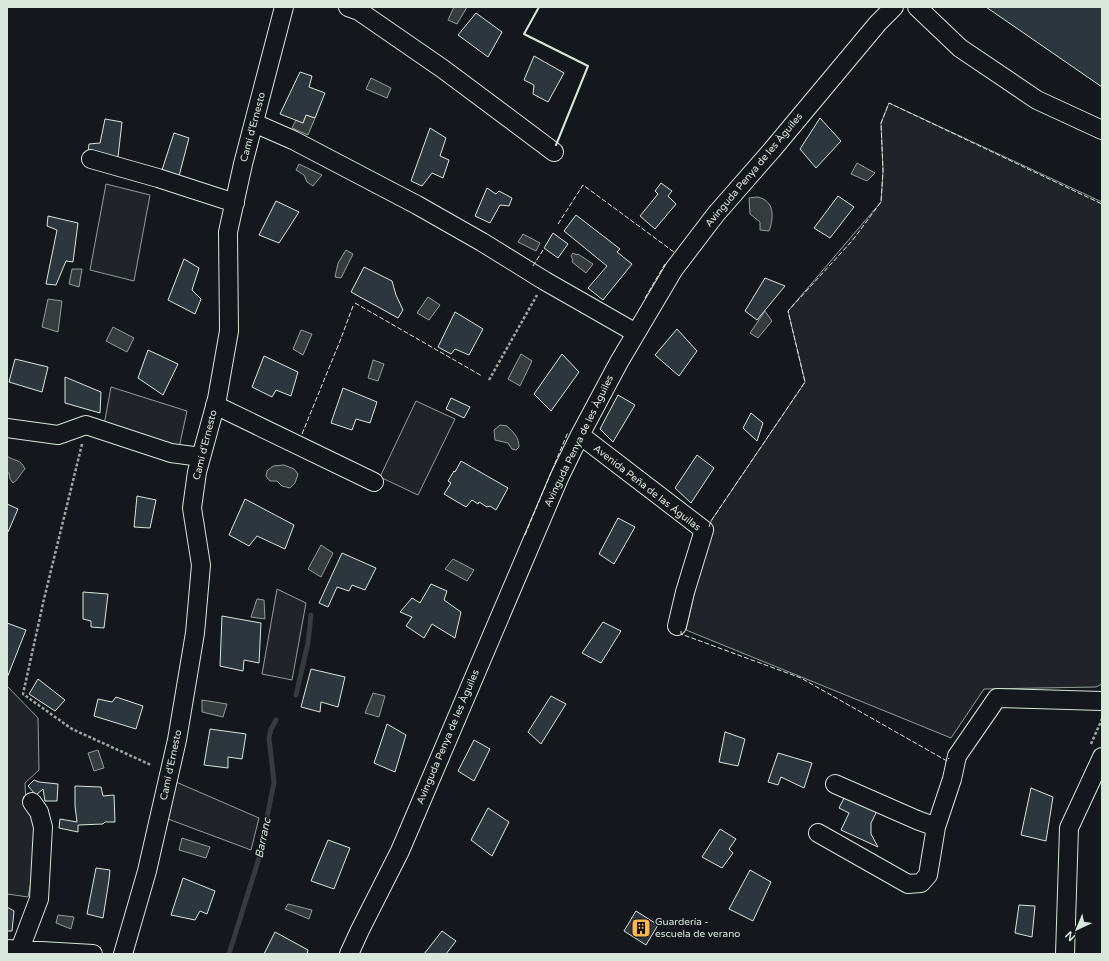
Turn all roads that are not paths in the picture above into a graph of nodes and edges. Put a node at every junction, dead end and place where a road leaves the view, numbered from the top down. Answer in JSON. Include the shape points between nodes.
{"nodes":[{"id":1,"x":284,"y":7,"type":"edge"},
{"id":2,"x":348,"y":7,"type":"edge"},
{"id":3,"x":894,"y":7,"type":"edge"},
{"id":4,"x":917,"y":7,"type":"edge"},
{"id":5,"x":254,"y":123,"type":"junction"},
{"id":6,"x":1102,"y":130,"type":"edge"},
{"id":7,"x":554,"y":152,"type":"dead end"},
{"id":8,"x":91,"y":159,"type":"dead end"},
{"id":9,"x":235,"y":203,"type":"junction"},
{"id":10,"x":636,"y":333,"type":"junction"},
{"id":11,"x":215,"y":405,"type":"junction"},
{"id":12,"x":7,"y":428,"type":"edge"},
{"id":13,"x":580,"y":435,"type":"junction"},
{"id":14,"x":202,"y":457,"type":"junction"},
{"id":15,"x":374,"y":482,"type":"dead end"},
{"id":16,"x":677,"y":626,"type":"dead end"},
{"id":17,"x":1102,"y":701,"type":"edge"},
{"id":18,"x":1102,"y":757,"type":"edge"},
{"id":19,"x":835,"y":784,"type":"dead end"},
{"id":20,"x":32,"y":802,"type":"dead end"},
{"id":21,"x":936,"y":827,"type":"junction"},
{"id":22,"x":818,"y":833,"type":"dead end"},
{"id":23,"x":13,"y":949,"type":"edge"},
{"id":24,"x":93,"y":954,"type":"edge"},
{"id":25,"x":123,"y":954,"type":"edge"},
{"id":26,"x":350,"y":954,"type":"edge"},
{"id":27,"x":1065,"y":954,"type":"edge"}],
"edges":[{"from":1,"to":5,"type":"street","name":"Camí d'Ernesto"},
{"from":2,"to":7,"type":"street","via":[[358,11],[443,70]]},
{"from":3,"to":10,"type":"street","name":"Avinguda Penya de les Àguiles","via":[[716,214],[674,268]]},
{"from":4,"to":6,"type":"street","via":[[960,48],[1037,100]]},
{"from":5,"to":9,"type":"street","name":"Camí d'Ernesto"},
{"from":5,"to":10,"type":"street","via":[[293,140],[417,205]]},
{"from":8,"to":9,"type":"street"},
{"from":9,"to":11,"type":"street","name":"Camí d'Ernesto","via":[[228,232],[229,330]]},
{"from":10,"to":13,"type":"street","name":"Avinguda Penya de les Àguiles"},
{"from":11,"to":14,"type":"street","name":"Camí d'Ernesto"},
{"from":11,"to":15,"type":"street"},
{"from":12,"to":14,"type":"street","via":[[58,435],[86,425],[171,453]]},
{"from":13,"to":16,"type":"street","name":"Avenida Peña de las Águilas","via":[[704,530]]},
{"from":13,"to":26,"type":"street","name":"Avinguda Penya de les Àguiles","via":[[556,485],[400,851]]},
{"from":14,"to":25,"type":"street","name":"Camí d'Ernesto","via":[[197,472],[192,508],[201,565],[194,641],[177,740],[147,871]]},
{"from":17,"to":21,"type":"street","via":[[997,698],[957,756]]},
{"from":18,"to":27,"type":"street","via":[[1069,828]]},
{"from":19,"to":21,"type":"street"},
{"from":20,"to":23,"type":"street","via":[[42,819],[39,899]]},
{"from":21,"to":22,"type":"street","via":[[928,875],[922,883],[908,884]]},
{"from":23,"to":24,"type":"street"}]}
